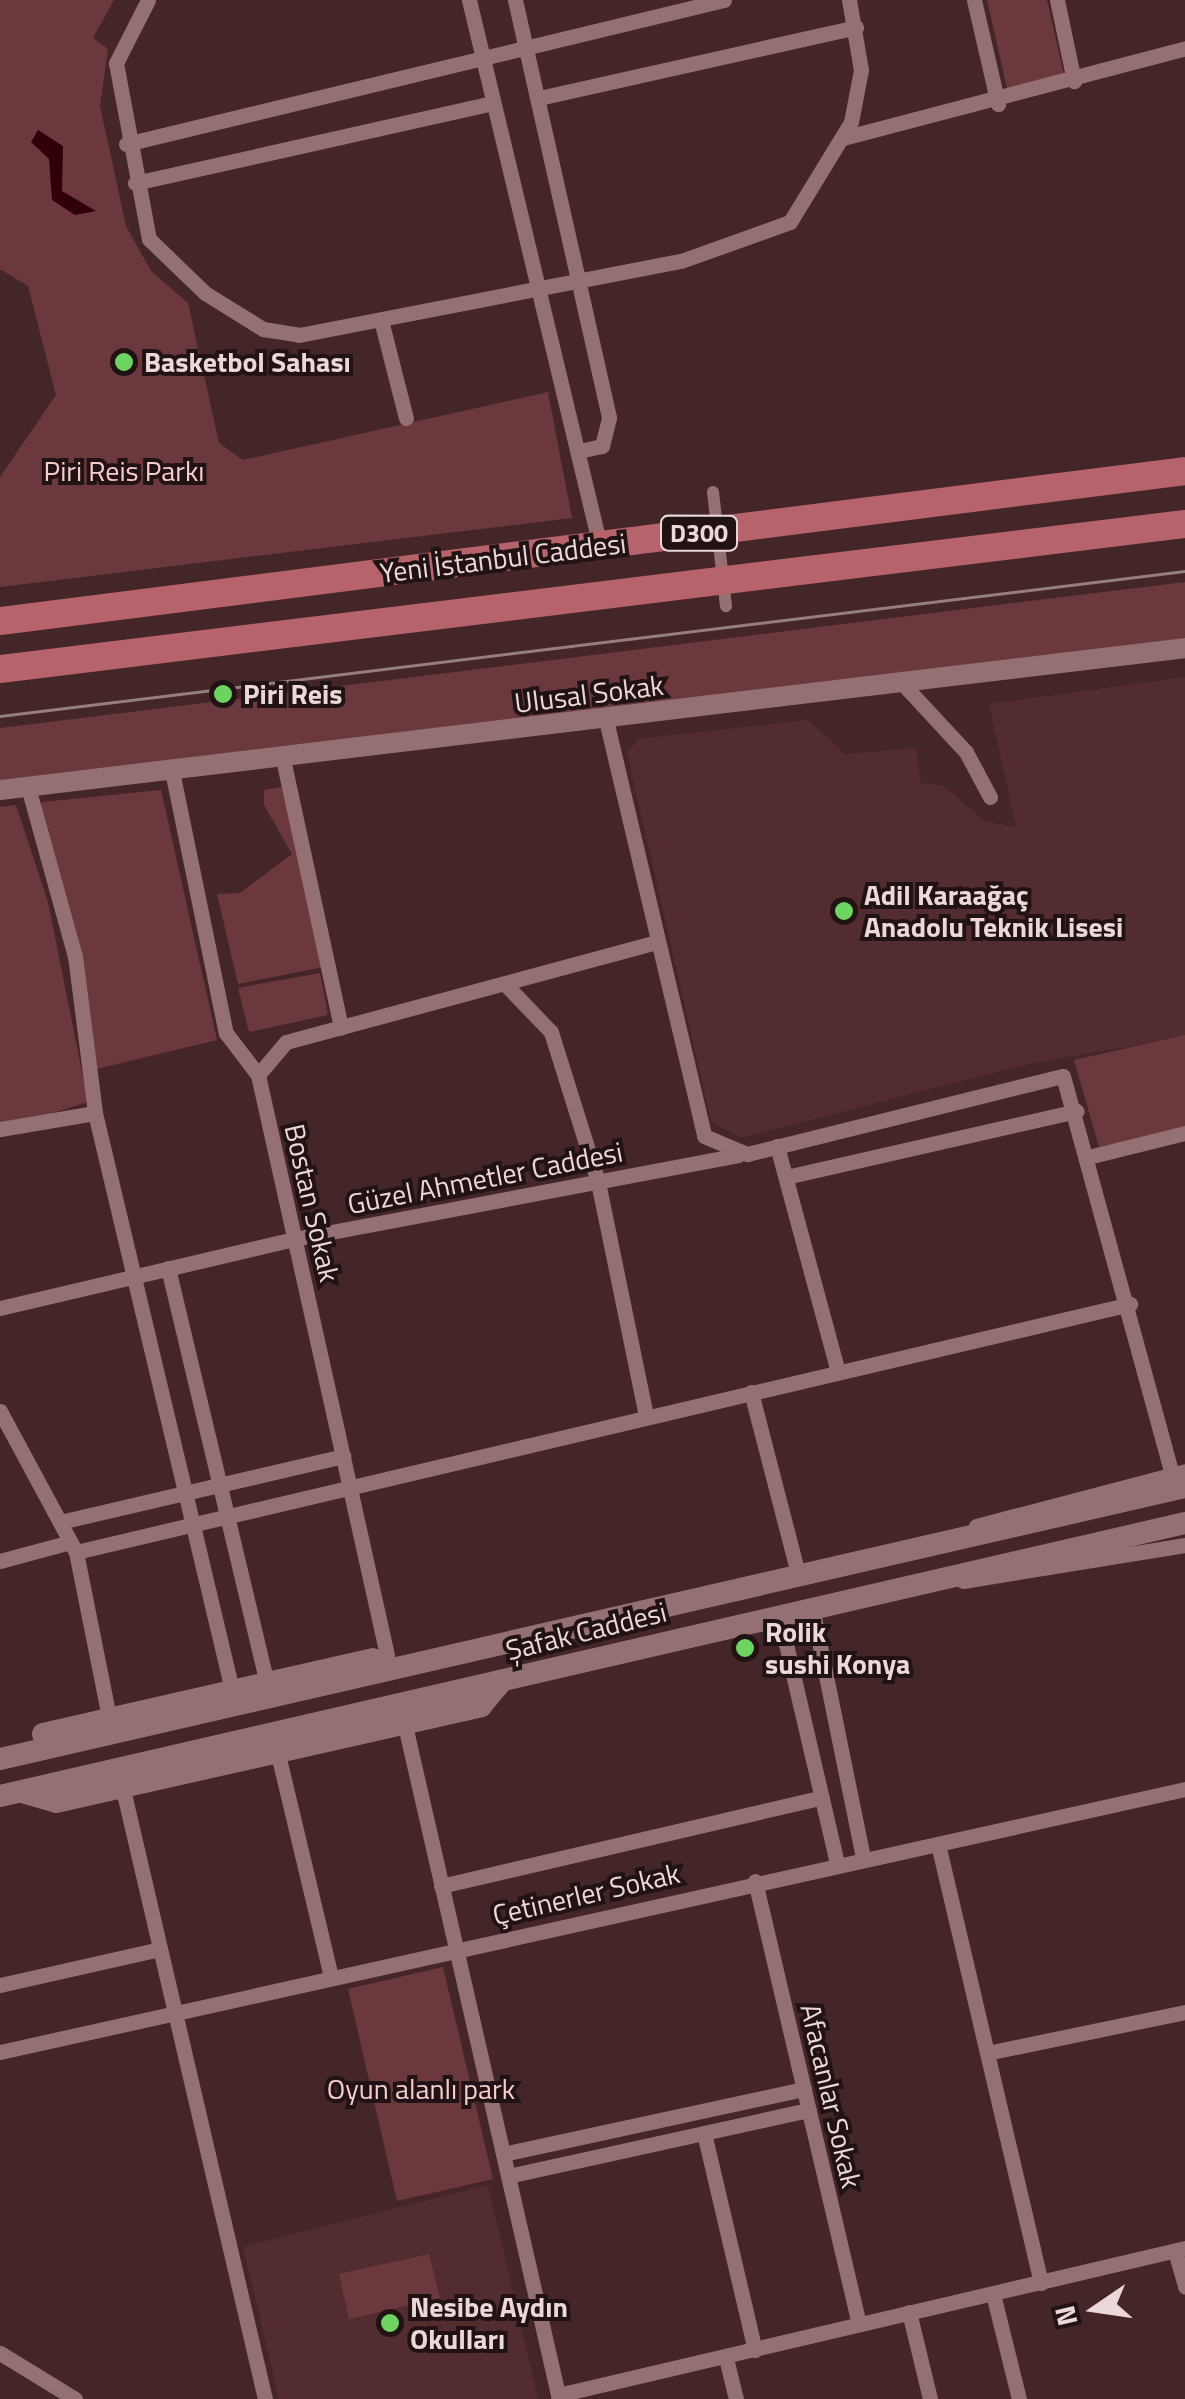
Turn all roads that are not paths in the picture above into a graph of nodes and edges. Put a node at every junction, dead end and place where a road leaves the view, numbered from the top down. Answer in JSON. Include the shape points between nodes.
{"nodes":[{"id":1,"x":148,"y":0,"type":"edge"},
{"id":2,"x":469,"y":0,"type":"edge"},
{"id":3,"x":515,"y":0,"type":"edge"},
{"id":4,"x":724,"y":0,"type":"edge"},
{"id":5,"x":849,"y":0,"type":"edge"},
{"id":6,"x":974,"y":0,"type":"edge"},
{"id":7,"x":1057,"y":0,"type":"edge"},
{"id":8,"x":856,"y":27,"type":"junction"},
{"id":9,"x":1185,"y":48,"type":"edge"},
{"id":10,"x":528,"y":50,"type":"junction"},
{"id":11,"x":482,"y":60,"type":"junction"},
{"id":12,"x":1074,"y":81,"type":"junction"},
{"id":13,"x":538,"y":98,"type":"junction"},
{"id":14,"x":492,"y":103,"type":"junction"},
{"id":15,"x":998,"y":104,"type":"junction"},
{"id":16,"x":843,"y":138,"type":"junction"},
{"id":17,"x":126,"y":144,"type":"junction"},
{"id":18,"x":136,"y":183,"type":"junction"},
{"id":19,"x":579,"y":282,"type":"junction"},
{"id":20,"x":543,"y":290,"type":"junction"},
{"id":21,"x":382,"y":324,"type":"junction"},
{"id":22,"x":406,"y":418,"type":"dead end"},
{"id":23,"x":579,"y":451,"type":"junction"},
{"id":24,"x":1185,"y":471,"type":"edge"},
{"id":25,"x":713,"y":492,"type":"dead end"},
{"id":26,"x":1185,"y":524,"type":"edge"},
{"id":27,"x":600,"y":546,"type":"junction"},
{"id":28,"x":726,"y":606,"type":"dead end"},
{"id":29,"x":0,"y":621,"type":"edge"},
{"id":30,"x":1185,"y":648,"type":"edge"},
{"id":31,"x":0,"y":669,"type":"edge"},
{"id":32,"x":901,"y":682,"type":"junction"},
{"id":33,"x":606,"y":720,"type":"junction"},
{"id":34,"x":282,"y":759,"type":"junction"},
{"id":35,"x":172,"y":771,"type":"junction"},
{"id":36,"x":28,"y":787,"type":"junction"},
{"id":37,"x":0,"y":790,"type":"edge"},
{"id":38,"x":990,"y":797,"type":"dead end"},
{"id":39,"x":656,"y":942,"type":"junction"},
{"id":40,"x":505,"y":984,"type":"junction"},
{"id":41,"x":341,"y":1028,"type":"junction"},
{"id":42,"x":258,"y":1076,"type":"junction"},
{"id":43,"x":1078,"y":1112,"type":"junction"},
{"id":44,"x":95,"y":1113,"type":"junction"},
{"id":45,"x":0,"y":1129,"type":"edge"},
{"id":46,"x":1185,"y":1133,"type":"edge"},
{"id":47,"x":777,"y":1146,"type":"junction"},
{"id":48,"x":747,"y":1154,"type":"junction"},
{"id":49,"x":1092,"y":1156,"type":"junction"},
{"id":50,"x":786,"y":1177,"type":"junction"},
{"id":51,"x":598,"y":1182,"type":"junction"},
{"id":52,"x":294,"y":1239,"type":"junction"},
{"id":53,"x":168,"y":1268,"type":"junction"},
{"id":54,"x":137,"y":1275,"type":"junction"},
{"id":55,"x":1130,"y":1304,"type":"junction"},
{"id":56,"x":0,"y":1308,"type":"edge"},
{"id":57,"x":838,"y":1372,"type":"junction"},
{"id":58,"x":751,"y":1392,"type":"junction"},
{"id":59,"x":0,"y":1411,"type":"edge"},
{"id":60,"x":646,"y":1416,"type":"junction"},
{"id":61,"x":343,"y":1456,"type":"junction"},
{"id":62,"x":1181,"y":1478,"type":"edge"},
{"id":63,"x":219,"y":1485,"type":"junction"},
{"id":64,"x":350,"y":1485,"type":"junction"},
{"id":65,"x":187,"y":1493,"type":"junction"},
{"id":66,"x":226,"y":1515,"type":"junction"},
{"id":67,"x":60,"y":1522,"type":"junction"},
{"id":68,"x":1185,"y":1522,"type":"edge"},
{"id":69,"x":194,"y":1523,"type":"junction"},
{"id":70,"x":1011,"y":1528,"type":"junction"},
{"id":71,"x":1185,"y":1545,"type":"edge"},
{"id":72,"x":74,"y":1547,"type":"junction"},
{"id":73,"x":926,"y":1548,"type":"junction"},
{"id":74,"x":1018,"y":1560,"type":"junction"},
{"id":75,"x":0,"y":1561,"type":"edge"},
{"id":76,"x":799,"y":1577,"type":"junction"},
{"id":77,"x":929,"y":1580,"type":"junction"},
{"id":78,"x":812,"y":1607,"type":"junction"},
{"id":79,"x":779,"y":1614,"type":"junction"},
{"id":80,"x":492,"y":1648,"type":"junction"},
{"id":81,"x":387,"y":1655,"type":"junction"},
{"id":82,"x":267,"y":1682,"type":"junction"},
{"id":83,"x":500,"y":1683,"type":"junction"},
{"id":84,"x":232,"y":1690,"type":"junction"},
{"id":85,"x":108,"y":1717,"type":"junction"},
{"id":86,"x":404,"y":1722,"type":"junction"},
{"id":87,"x":277,"y":1750,"type":"junction"},
{"id":88,"x":6,"y":1758,"type":"edge"},
{"id":89,"x":122,"y":1785,"type":"junction"},
{"id":90,"x":1185,"y":1789,"type":"edge"},
{"id":91,"x":9,"y":1793,"type":"edge"},
{"id":92,"x":822,"y":1797,"type":"junction"},
{"id":93,"x":938,"y":1844,"type":"junction"},
{"id":94,"x":863,"y":1858,"type":"junction"},
{"id":95,"x":837,"y":1864,"type":"junction"},
{"id":96,"x":755,"y":1881,"type":"junction"},
{"id":97,"x":441,"y":1886,"type":"junction"},
{"id":98,"x":160,"y":1949,"type":"junction"},
{"id":99,"x":456,"y":1950,"type":"junction"},
{"id":100,"x":331,"y":1976,"type":"junction"},
{"id":101,"x":0,"y":1985,"type":"edge"},
{"id":102,"x":174,"y":2007,"type":"junction"},
{"id":103,"x":1185,"y":2012,"type":"edge"},
{"id":104,"x":0,"y":2052,"type":"edge"},
{"id":105,"x":987,"y":2053,"type":"junction"},
{"id":106,"x":804,"y":2089,"type":"junction"},
{"id":107,"x":808,"y":2110,"type":"junction"},
{"id":108,"x":704,"y":2133,"type":"junction"},
{"id":109,"x":503,"y":2154,"type":"junction"},
{"id":110,"x":508,"y":2176,"type":"junction"},
{"id":111,"x":1180,"y":2249,"type":"edge"},
{"id":112,"x":1041,"y":2283,"type":"junction"},
{"id":113,"x":1185,"y":2287,"type":"edge"},
{"id":114,"x":993,"y":2294,"type":"junction"},
{"id":115,"x":909,"y":2312,"type":"junction"},
{"id":116,"x":859,"y":2323,"type":"junction"},
{"id":117,"x":755,"y":2350,"type":"junction"},
{"id":118,"x":0,"y":2353,"type":"edge"},
{"id":119,"x":726,"y":2358,"type":"junction"},
{"id":120,"x":558,"y":2397,"type":"edge"},
{"id":121,"x":74,"y":2399,"type":"edge"},
{"id":122,"x":265,"y":2399,"type":"edge"},
{"id":123,"x":736,"y":2399,"type":"edge"},
{"id":124,"x":930,"y":2399,"type":"edge"},
{"id":125,"x":1019,"y":2399,"type":"edge"}],
"edges":[{"from":1,"to":17,"type":"street","via":[[116,63]]},
{"from":2,"to":11,"type":"street"},
{"from":3,"to":10,"type":"street"},
{"from":4,"to":10,"type":"street"},
{"from":5,"to":8,"type":"street"},
{"from":6,"to":15,"type":"street"},
{"from":7,"to":12,"type":"street"},
{"from":8,"to":13,"type":"street"},
{"from":8,"to":16,"type":"street","via":[[861,70]]},
{"from":9,"to":12,"type":"street"},
{"from":10,"to":11,"type":"street"},
{"from":10,"to":13,"type":"street"},
{"from":11,"to":14,"type":"street"},
{"from":11,"to":17,"type":"street"},
{"from":12,"to":15,"type":"street"},
{"from":13,"to":19,"type":"street"},
{"from":14,"to":18,"type":"street"},
{"from":14,"to":20,"type":"street"},
{"from":15,"to":16,"type":"street"},
{"from":16,"to":19,"type":"street","via":[[790,222],[764,236]]},
{"from":17,"to":18,"type":"street"},
{"from":18,"to":21,"type":"street","via":[[149,238],[173,268],[263,330],[299,336]]},
{"from":19,"to":20,"type":"street"},
{"from":19,"to":23,"type":"street","via":[[609,418],[602,446]]},
{"from":20,"to":21,"type":"street"},
{"from":20,"to":23,"type":"street"},
{"from":21,"to":22,"type":"street"},
{"from":23,"to":27,"type":"street"},
{"from":24,"to":27,"type":"highway","name":"Yeni İstanbul Caddesi","number":"D300"},
{"from":25,"to":28,"type":"street"},
{"from":26,"to":31,"type":"highway","name":"Yeni İstanbul Caddesi","number":"D300"},
{"from":27,"to":29,"type":"highway","name":"Yeni İstanbul Caddesi","number":"D300"},
{"from":30,"to":32,"type":"street","name":"Ulusal Sokak"},
{"from":32,"to":33,"type":"street","name":"Ulusal Sokak"},
{"from":32,"to":38,"type":"street","via":[[966,752]]},
{"from":33,"to":34,"type":"street","name":"Ulusal Sokak"},
{"from":33,"to":39,"type":"street"},
{"from":34,"to":35,"type":"street","name":"Ulusal Sokak"},
{"from":34,"to":41,"type":"street"},
{"from":35,"to":36,"type":"street","name":"Ulusal Sokak"},
{"from":35,"to":42,"type":"street","name":"Bostan Sokak","via":[[226,1033]]},
{"from":36,"to":37,"type":"street","name":"Ulusal Sokak"},
{"from":36,"to":44,"type":"street","via":[[75,956]]},
{"from":39,"to":40,"type":"street"},
{"from":39,"to":48,"type":"street","via":[[704,1136]]},
{"from":40,"to":41,"type":"street"},
{"from":40,"to":51,"type":"street","via":[[551,1032]]},
{"from":41,"to":42,"type":"street","via":[[286,1042]]},
{"from":42,"to":52,"type":"street","name":"Bostan Sokak"},
{"from":43,"to":47,"type":"street","name":"Güzel Ahmetler Caddesi","via":[[1063,1076]]},
{"from":43,"to":49,"type":"street"},
{"from":43,"to":50,"type":"street"},
{"from":44,"to":45,"type":"street"},
{"from":44,"to":54,"type":"street"},
{"from":46,"to":49,"type":"street"},
{"from":47,"to":48,"type":"street","name":"Güzel Ahmetler Caddesi"},
{"from":47,"to":50,"type":"street"},
{"from":48,"to":51,"type":"street","name":"Güzel Ahmetler Caddesi"},
{"from":49,"to":55,"type":"street"},
{"from":50,"to":57,"type":"street"},
{"from":51,"to":52,"type":"street","name":"Güzel Ahmetler Caddesi"},
{"from":51,"to":60,"type":"street"},
{"from":52,"to":53,"type":"street","name":"Güzel Ahmetler Caddesi"},
{"from":52,"to":61,"type":"street","name":"Bostan Sokak"},
{"from":53,"to":54,"type":"street","name":"Güzel Ahmetler Caddesi"},
{"from":53,"to":63,"type":"street"},
{"from":54,"to":56,"type":"street","name":"Güzel Ahmetler Caddesi"},
{"from":54,"to":65,"type":"street"},
{"from":55,"to":57,"type":"street"},
{"from":55,"to":62,"type":"street"},
{"from":57,"to":58,"type":"street"},
{"from":58,"to":60,"type":"street"},
{"from":58,"to":76,"type":"street"},
{"from":59,"to":67,"type":"street"},
{"from":60,"to":64,"type":"street"},
{"from":61,"to":63,"type":"street"},
{"from":61,"to":64,"type":"street","name":"Bostan Sokak"},
{"from":62,"to":70,"type":"main road","name":"Şafak Caddesi"},
{"from":62,"to":73,"type":"street","via":[[1022,1510]]},
{"from":63,"to":65,"type":"street"},
{"from":63,"to":66,"type":"street"},
{"from":64,"to":66,"type":"street"},
{"from":64,"to":81,"type":"street","name":"Bostan Sokak"},
{"from":65,"to":67,"type":"street"},
{"from":65,"to":69,"type":"street"},
{"from":66,"to":69,"type":"street"},
{"from":66,"to":82,"type":"street"},
{"from":67,"to":72,"type":"street"},
{"from":68,"to":74,"type":"main road","name":"Şafak Caddesi"},
{"from":69,"to":72,"type":"street"},
{"from":69,"to":84,"type":"street"},
{"from":70,"to":73,"type":"main road","name":"Şafak Caddesi"},
{"from":70,"to":74,"type":"main road"},
{"from":71,"to":77,"type":"street","via":[[1030,1577]]},
{"from":72,"to":75,"type":"street"},
{"from":72,"to":85,"type":"street"},
{"from":73,"to":76,"type":"main road","name":"Şafak Caddesi"},
{"from":74,"to":77,"type":"main road","name":"Şafak Caddesi"},
{"from":76,"to":80,"type":"main road","name":"Şafak Caddesi"},
{"from":77,"to":78,"type":"main road","name":"Şafak Caddesi"},
{"from":78,"to":79,"type":"main road","name":"Şafak Caddesi"},
{"from":78,"to":94,"type":"street"},
{"from":79,"to":83,"type":"main road","name":"Şafak Caddesi"},
{"from":79,"to":92,"type":"street"},
{"from":80,"to":81,"type":"main road","via":[[468,1637]]},
{"from":80,"to":88,"type":"main road","name":"Şafak Caddesi"},
{"from":81,"to":82,"type":"main road"},
{"from":82,"to":84,"type":"main road"},
{"from":83,"to":86,"type":"main road","via":[[481,1706]]},
{"from":83,"to":91,"type":"main road","name":"Şafak Caddesi"},
{"from":84,"to":85,"type":"main road"},
{"from":85,"to":88,"type":"main road","via":[[30,1738]]},
{"from":86,"to":87,"type":"main road"},
{"from":86,"to":97,"type":"street"},
{"from":87,"to":89,"type":"main road"},
{"from":87,"to":100,"type":"street"},
{"from":89,"to":91,"type":"main road","via":[[56,1802]]},
{"from":89,"to":98,"type":"street"},
{"from":90,"to":93,"type":"street","name":"Çetinerler Sokak"},
{"from":92,"to":95,"type":"street"},
{"from":92,"to":97,"type":"street"},
{"from":93,"to":94,"type":"street","name":"Çetinerler Sokak"},
{"from":93,"to":105,"type":"street"},
{"from":94,"to":95,"type":"street","name":"Çetinerler Sokak"},
{"from":95,"to":96,"type":"street","name":"Çetinerler Sokak"},
{"from":96,"to":99,"type":"street","name":"Çetinerler Sokak"},
{"from":96,"to":106,"type":"street","name":"Afacanlar Sokak"},
{"from":97,"to":99,"type":"street"},
{"from":98,"to":101,"type":"street"},
{"from":98,"to":102,"type":"street"},
{"from":99,"to":100,"type":"street","name":"Çetinerler Sokak"},
{"from":99,"to":109,"type":"street"},
{"from":100,"to":102,"type":"street","name":"Çetinerler Sokak"},
{"from":102,"to":104,"type":"street","name":"Çetinerler Sokak"},
{"from":102,"to":122,"type":"street"},
{"from":103,"to":105,"type":"street"},
{"from":105,"to":112,"type":"street"},
{"from":106,"to":107,"type":"street","name":"Afacanlar Sokak"},
{"from":106,"to":109,"type":"street"},
{"from":107,"to":108,"type":"street"},
{"from":107,"to":116,"type":"street","name":"Afacanlar Sokak"},
{"from":108,"to":110,"type":"street"},
{"from":108,"to":117,"type":"street"},
{"from":109,"to":110,"type":"street"},
{"from":110,"to":120,"type":"street"},
{"from":111,"to":112,"type":"street"},
{"from":111,"to":113,"type":"street"},
{"from":112,"to":114,"type":"street"},
{"from":114,"to":115,"type":"street"},
{"from":114,"to":125,"type":"street"},
{"from":115,"to":116,"type":"street"},
{"from":115,"to":124,"type":"street"},
{"from":116,"to":117,"type":"street"},
{"from":117,"to":119,"type":"street"},
{"from":118,"to":121,"type":"street"},
{"from":119,"to":120,"type":"street"},
{"from":119,"to":123,"type":"street"}]}
